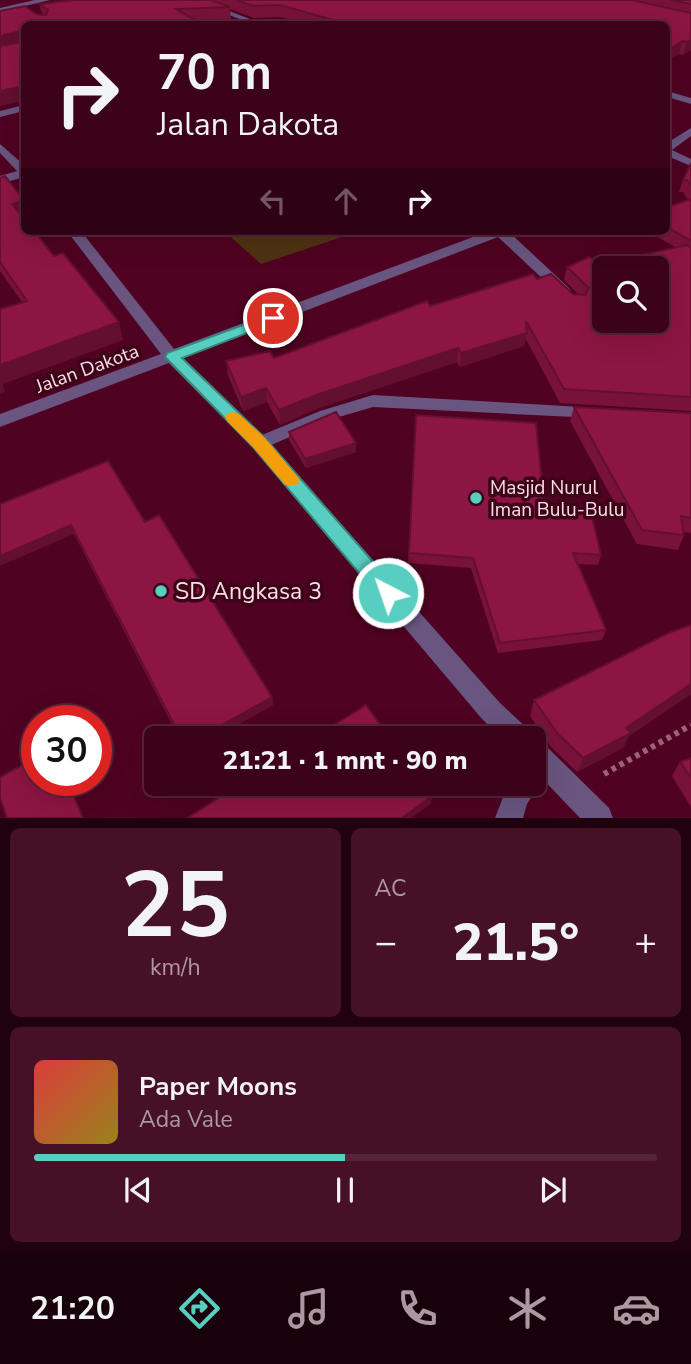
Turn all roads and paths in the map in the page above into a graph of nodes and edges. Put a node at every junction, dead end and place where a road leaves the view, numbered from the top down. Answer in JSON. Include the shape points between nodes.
{"nodes":[{"id":1,"x":46,"y":0,"type":"edge"},
{"id":2,"x":192,"y":0,"type":"edge"},
{"id":3,"x":20,"y":6,"type":"junction"},
{"id":4,"x":0,"y":10,"type":"edge"},
{"id":5,"x":29,"y":12,"type":"edge"},
{"id":6,"x":251,"y":21,"type":"edge"},
{"id":7,"x":670,"y":95,"type":"edge"},
{"id":8,"x":691,"y":101,"type":"edge"},
{"id":9,"x":21,"y":109,"type":"edge"},
{"id":10,"x":0,"y":114,"type":"edge"},
{"id":11,"x":691,"y":131,"type":"edge"},
{"id":12,"x":670,"y":146,"type":"edge"},
{"id":13,"x":0,"y":147,"type":"edge"},
{"id":14,"x":670,"y":148,"type":"edge"},
{"id":15,"x":691,"y":163,"type":"edge"},
{"id":16,"x":21,"y":169,"type":"edge"},
{"id":17,"x":21,"y":173,"type":"edge"},
{"id":18,"x":0,"y":180,"type":"edge"},
{"id":19,"x":77,"y":235,"type":"edge"},
{"id":20,"x":490,"y":235,"type":"edge"},
{"id":21,"x":504,"y":235,"type":"edge"},
{"id":22,"x":577,"y":303,"type":"edge"},
{"id":23,"x":172,"y":357,"type":"junction"},
{"id":24,"x":611,"y":414,"type":"edge"},
{"id":25,"x":0,"y":421,"type":"edge"},
{"id":26,"x":259,"y":443,"type":"junction"},
{"id":27,"x":691,"y":724,"type":"edge"},
{"id":28,"x":507,"y":726,"type":"edge"},
{"id":29,"x":546,"y":771,"type":"edge"},
{"id":30,"x":573,"y":792,"type":"junction"},
{"id":31,"x":516,"y":796,"type":"edge"},
{"id":32,"x":509,"y":818,"type":"edge"},
{"id":33,"x":599,"y":818,"type":"edge"}],
"edges":[{"from":1,"to":3,"type":"street"},
{"from":2,"to":6,"type":"street"},
{"from":3,"to":4,"type":"street"},
{"from":3,"to":5,"type":"street"},
{"from":7,"to":8,"type":"street"},
{"from":9,"to":10,"type":"street"},
{"from":11,"to":12,"type":"street"},
{"from":13,"to":16,"type":"street"},
{"from":14,"to":15,"type":"street"},
{"from":17,"to":18,"type":"street"},
{"from":19,"to":23,"type":"street"},
{"from":20,"to":23,"type":"street","name":"Jalan Dakota"},
{"from":21,"to":22,"type":"street"},
{"from":23,"to":25,"type":"street","name":"Jalan Dakota"},
{"from":23,"to":26,"type":"street"},
{"from":24,"to":26,"type":"street","via":[[373,401]]},
{"from":26,"to":28,"type":"street"},
{"from":27,"to":30,"type":"path"},
{"from":29,"to":30,"type":"street"},
{"from":30,"to":33,"type":"street"},
{"from":31,"to":32,"type":"street"}]}
